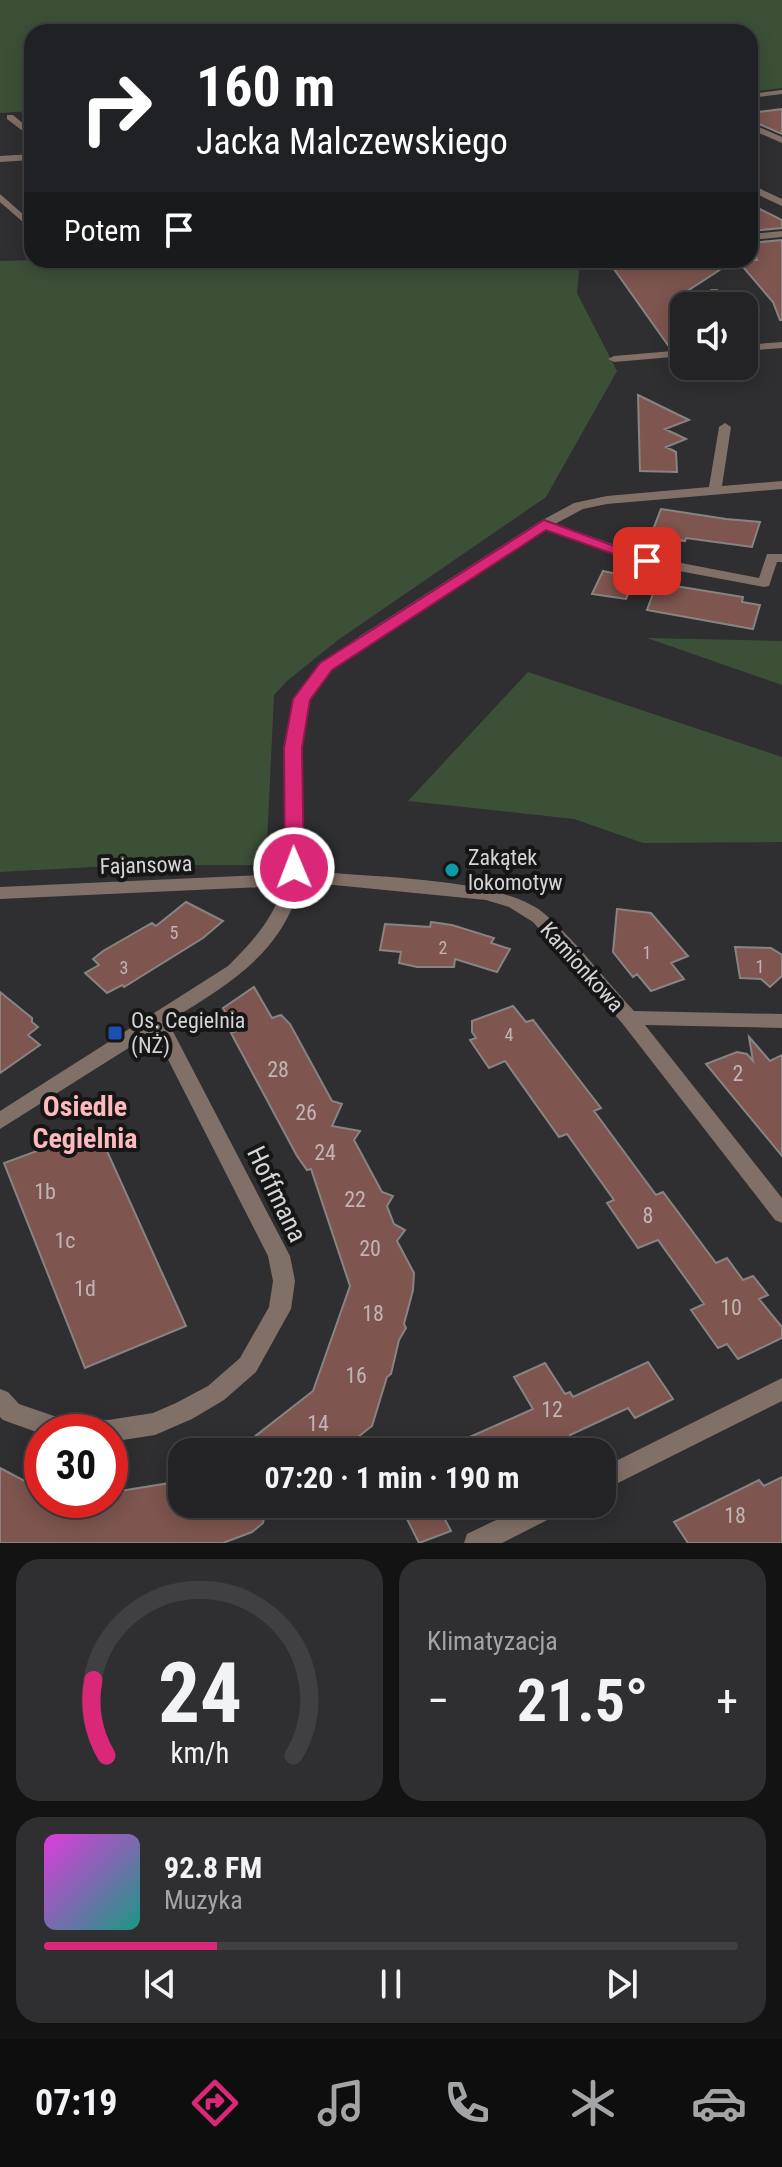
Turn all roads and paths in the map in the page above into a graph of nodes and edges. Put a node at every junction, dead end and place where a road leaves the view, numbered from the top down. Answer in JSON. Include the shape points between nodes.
{"nodes":[{"id":1,"x":782,"y":92,"type":"edge"},
{"id":2,"x":758,"y":95,"type":"edge"},
{"id":3,"x":10,"y":117,"type":"dead end"},
{"id":4,"x":24,"y":128,"type":"edge"},
{"id":5,"x":758,"y":129,"type":"edge"},
{"id":6,"x":782,"y":132,"type":"edge"},
{"id":7,"x":769,"y":134,"type":"junction"},
{"id":8,"x":782,"y":140,"type":"edge"},
{"id":9,"x":24,"y":158,"type":"edge"},
{"id":10,"x":0,"y":159,"type":"edge"},
{"id":11,"x":758,"y":191,"type":"edge"},
{"id":12,"x":0,"y":197,"type":"edge"},
{"id":13,"x":782,"y":203,"type":"edge"},
{"id":14,"x":24,"y":220,"type":"edge"},
{"id":15,"x":782,"y":234,"type":"edge"},
{"id":16,"x":758,"y":236,"type":"edge"},
{"id":17,"x":782,"y":345,"type":"edge"},
{"id":18,"x":758,"y":347,"type":"edge"},
{"id":19,"x":670,"y":354,"type":"edge"},
{"id":20,"x":614,"y":359,"type":"dead end"},
{"id":21,"x":725,"y":427,"type":"dead end"},
{"id":22,"x":782,"y":485,"type":"edge"},
{"id":23,"x":715,"y":491,"type":"junction"},
{"id":24,"x":544,"y":525,"type":"junction"},
{"id":25,"x":782,"y":558,"type":"edge"},
{"id":26,"x":293,"y":880,"type":"junction"},
{"id":27,"x":0,"y":893,"type":"edge"},
{"id":28,"x":629,"y":1018,"type":"junction"},
{"id":29,"x":157,"y":1019,"type":"junction"},
{"id":30,"x":782,"y":1021,"type":"edge"},
{"id":31,"x":0,"y":1121,"type":"edge"},
{"id":32,"x":782,"y":1214,"type":"edge"},
{"id":33,"x":782,"y":1389,"type":"edge"},
{"id":34,"x":0,"y":1400,"type":"edge"},
{"id":35,"x":616,"y":1473,"type":"edge"},
{"id":36,"x":526,"y":1518,"type":"edge"},
{"id":37,"x":476,"y":1543,"type":"edge"}],
"edges":[{"from":1,"to":2,"type":"street"},
{"from":3,"to":4,"type":"street"},
{"from":5,"to":7,"type":"street"},
{"from":6,"to":7,"type":"street"},
{"from":7,"to":8,"type":"street"},
{"from":9,"to":10,"type":"street"},
{"from":11,"to":13,"type":"street"},
{"from":12,"to":14,"type":"street"},
{"from":15,"to":16,"type":"street"},
{"from":17,"to":18,"type":"street"},
{"from":19,"to":20,"type":"street"},
{"from":21,"to":23,"type":"street"},
{"from":22,"to":23,"type":"street"},
{"from":23,"to":24,"type":"street","via":[[588,503]]},
{"from":24,"to":25,"type":"street","via":[[647,561],[764,583],[772,557]]},
{"from":24,"to":26,"type":"street","via":[[326,667],[302,699],[293,748]]},
{"from":26,"to":27,"type":"street","name":"Fajansowa"},
{"from":26,"to":28,"type":"street","name":"Kamionkowa","via":[[368,880],[487,894],[515,903],[539,918]]},
{"from":26,"to":29,"type":"street","via":[[285,909],[263,942],[234,971]]},
{"from":28,"to":30,"type":"street"},
{"from":28,"to":32,"type":"street","name":"Kamionkowa"},
{"from":29,"to":31,"type":"street"},
{"from":29,"to":34,"type":"street","name":"Hoffmana","via":[[279,1256],[284,1281],[280,1309],[248,1365],[216,1393],[155,1424],[108,1431],[54,1427],[11,1412]]},
{"from":33,"to":35,"type":"street"},
{"from":36,"to":37,"type":"street"}]}
